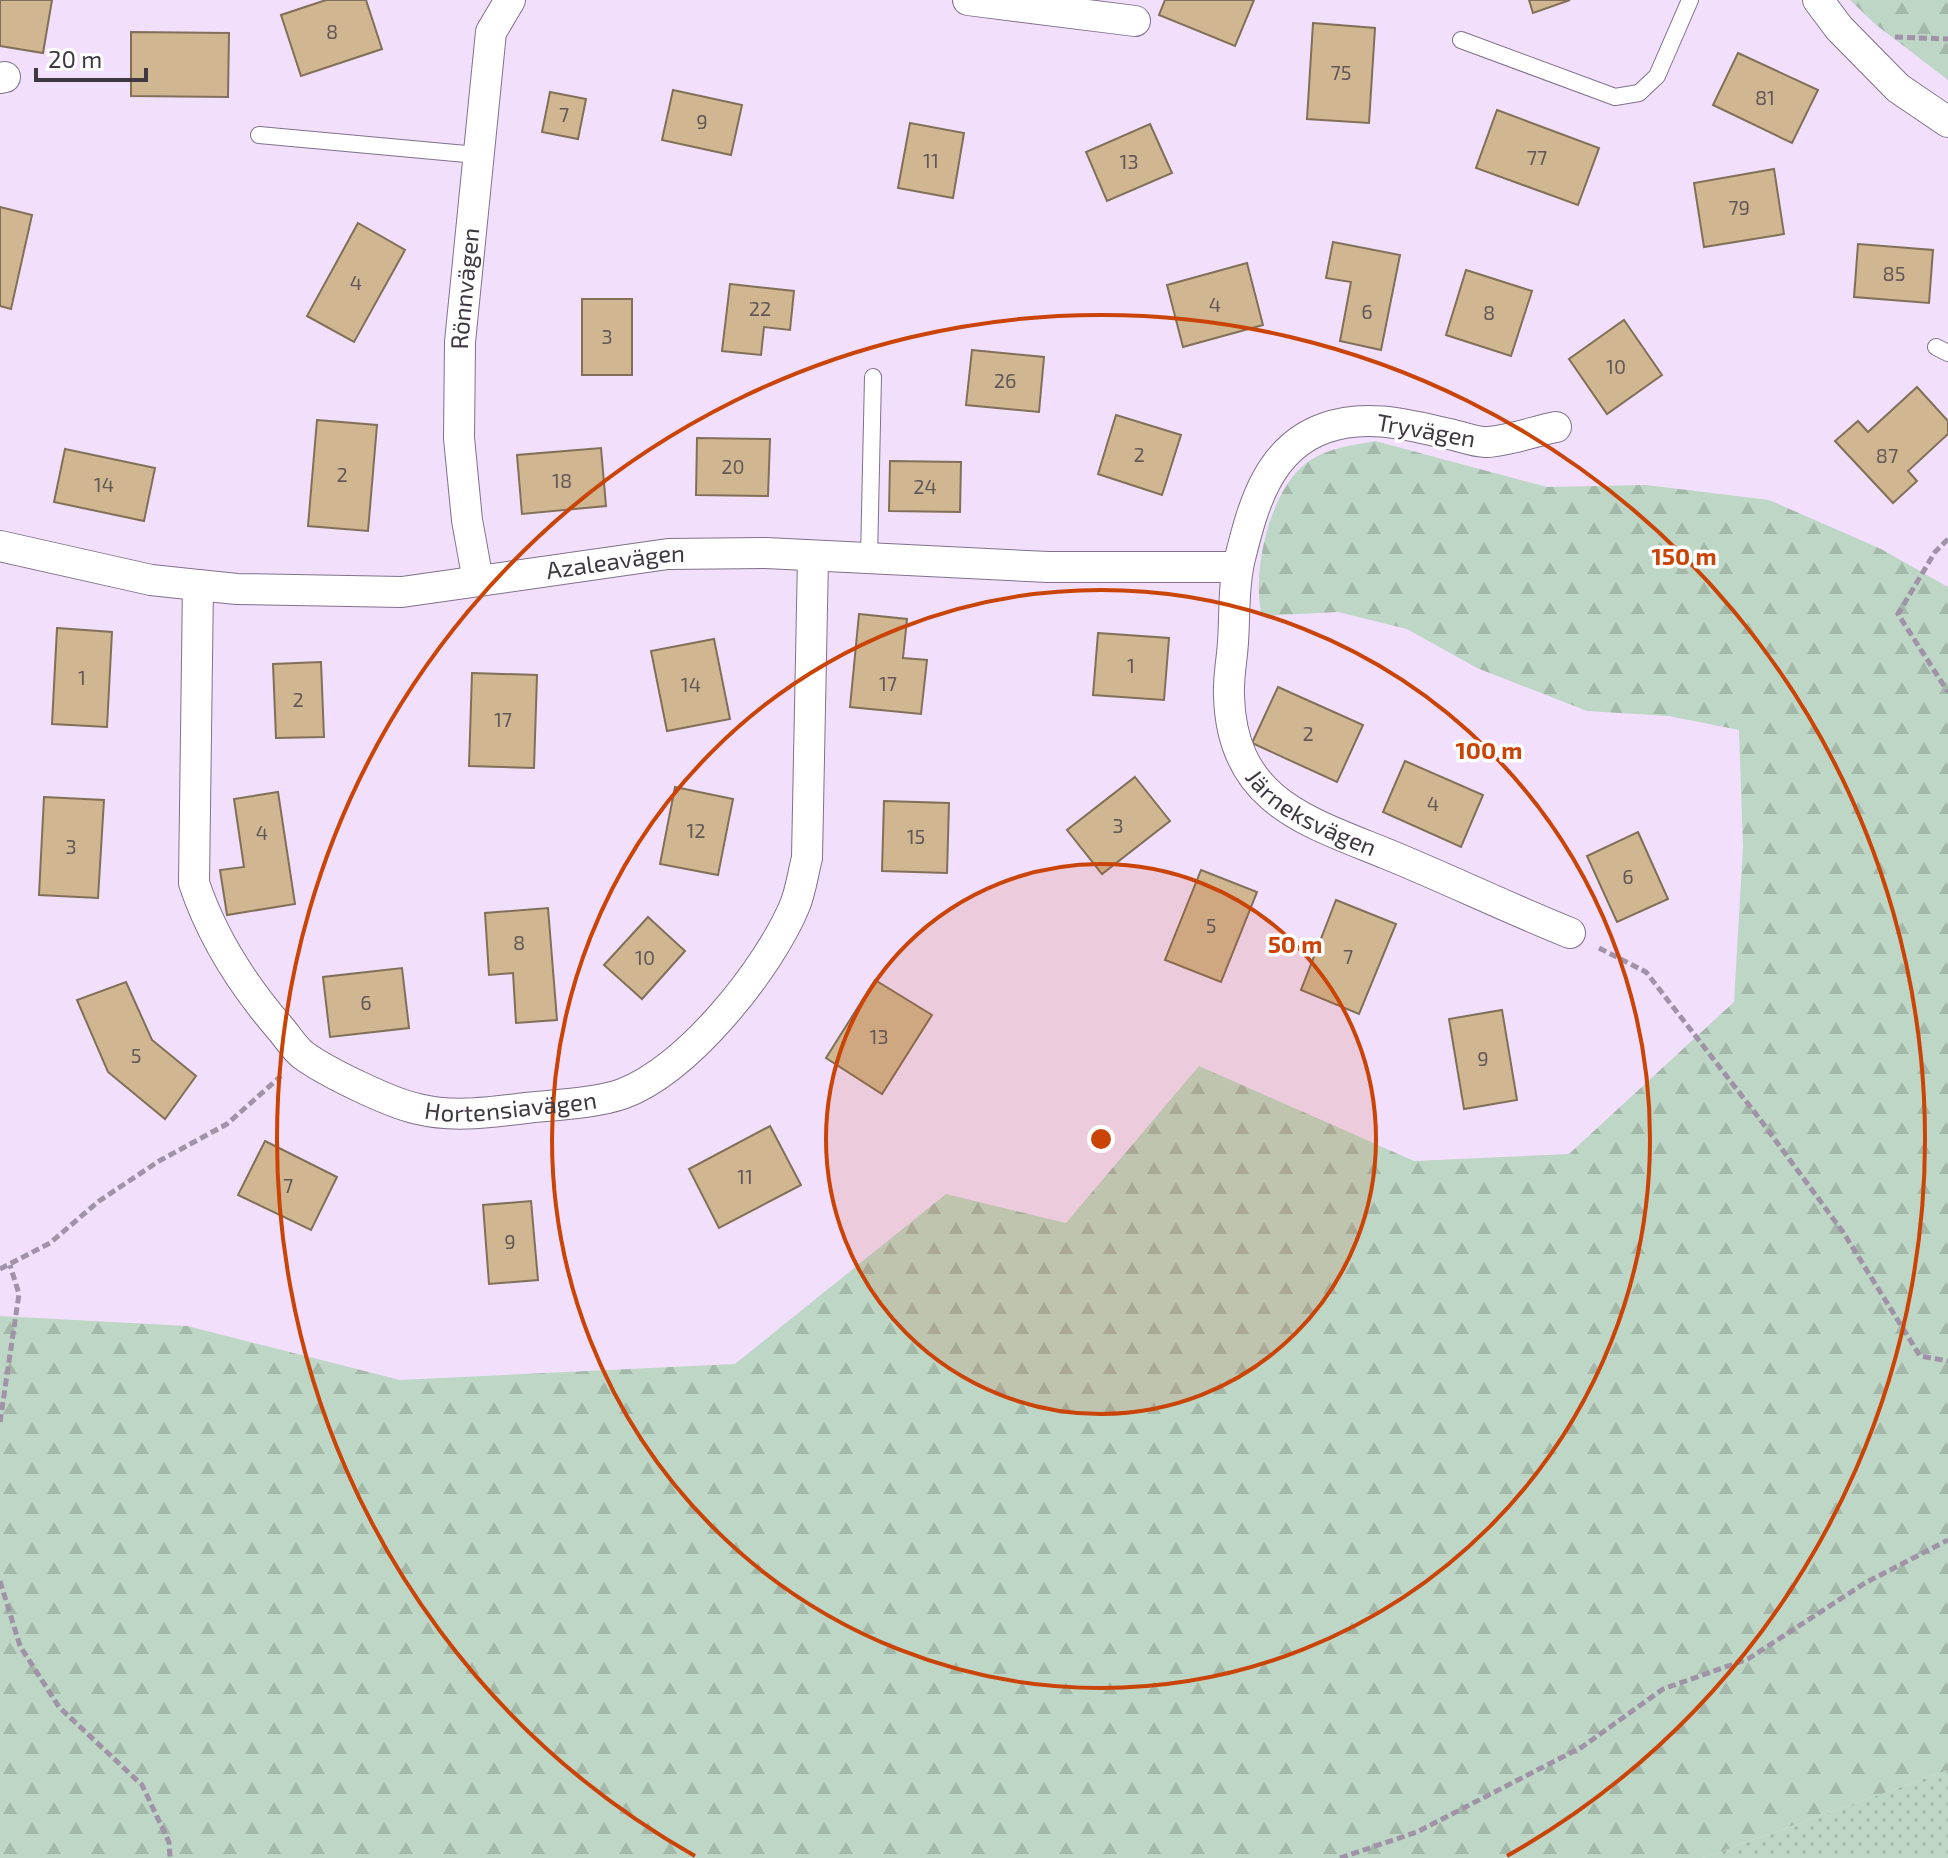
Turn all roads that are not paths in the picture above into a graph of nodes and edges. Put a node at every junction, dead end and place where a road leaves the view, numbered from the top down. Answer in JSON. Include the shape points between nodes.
{"nodes":[{"id":1,"x":510,"y":0,"type":"edge"},
{"id":2,"x":968,"y":0,"type":"edge"},
{"id":3,"x":1690,"y":0,"type":"edge"},
{"id":4,"x":1818,"y":0,"type":"edge"},
{"id":5,"x":1135,"y":21,"type":"dead end"},
{"id":6,"x":1461,"y":40,"type":"dead end"},
{"id":7,"x":1948,"y":122,"type":"edge"},
{"id":8,"x":259,"y":135,"type":"dead end"},
{"id":9,"x":477,"y":155,"type":"junction"},
{"id":10,"x":873,"y":377,"type":"dead end"},
{"id":11,"x":1556,"y":427,"type":"dead end"},
{"id":12,"x":0,"y":546,"type":"edge"},
{"id":13,"x":813,"y":557,"type":"junction"},
{"id":14,"x":869,"y":558,"type":"junction"},
{"id":15,"x":1238,"y":567,"type":"junction"},
{"id":16,"x":478,"y":581,"type":"junction"},
{"id":17,"x":198,"y":585,"type":"junction"},
{"id":18,"x":1570,"y":933,"type":"road end"}],
"edges":[{"from":1,"to":9,"type":"street","name":"Rönnvägen","via":[[491,32]]},
{"from":2,"to":5,"type":"street"},
{"from":3,"to":6,"type":"lane","via":[[1657,76],[1639,93],[1615,97]]},
{"from":4,"to":7,"type":"street","via":[[1898,88]]},
{"from":8,"to":9,"type":"lane"},
{"from":9,"to":16,"type":"street","name":"Rönnvägen","via":[[460,342],[459,438]]},
{"from":10,"to":14,"type":"lane"},
{"from":11,"to":15,"type":"street","name":"Tryvägen","via":[[1485,442],[1374,419],[1324,428],[1293,446],[1270,470],[1251,511]]},
{"from":12,"to":17,"type":"street","name":"Azaleavägen","via":[[151,580]]},
{"from":13,"to":14,"type":"street","name":"Azaleavägen"},
{"from":13,"to":16,"type":"street","name":"Azaleavägen","via":[[668,554]]},
{"from":13,"to":17,"type":"street","name":"Hortensiavägen","via":[[807,858],[795,904],[769,953],[695,1044],[622,1094],[464,1114],[417,1109],[361,1087],[303,1054],[256,1001],[205,915],[194,883]]},
{"from":14,"to":15,"type":"street","name":"Azaleavägen","via":[[1048,567]]},
{"from":15,"to":18,"type":"street","name":"Järneksvägen","via":[[1228,696],[1243,758],[1260,786],[1293,814],[1339,837]]},
{"from":16,"to":17,"type":"street","name":"Azaleavägen","via":[[402,592]]}]}
